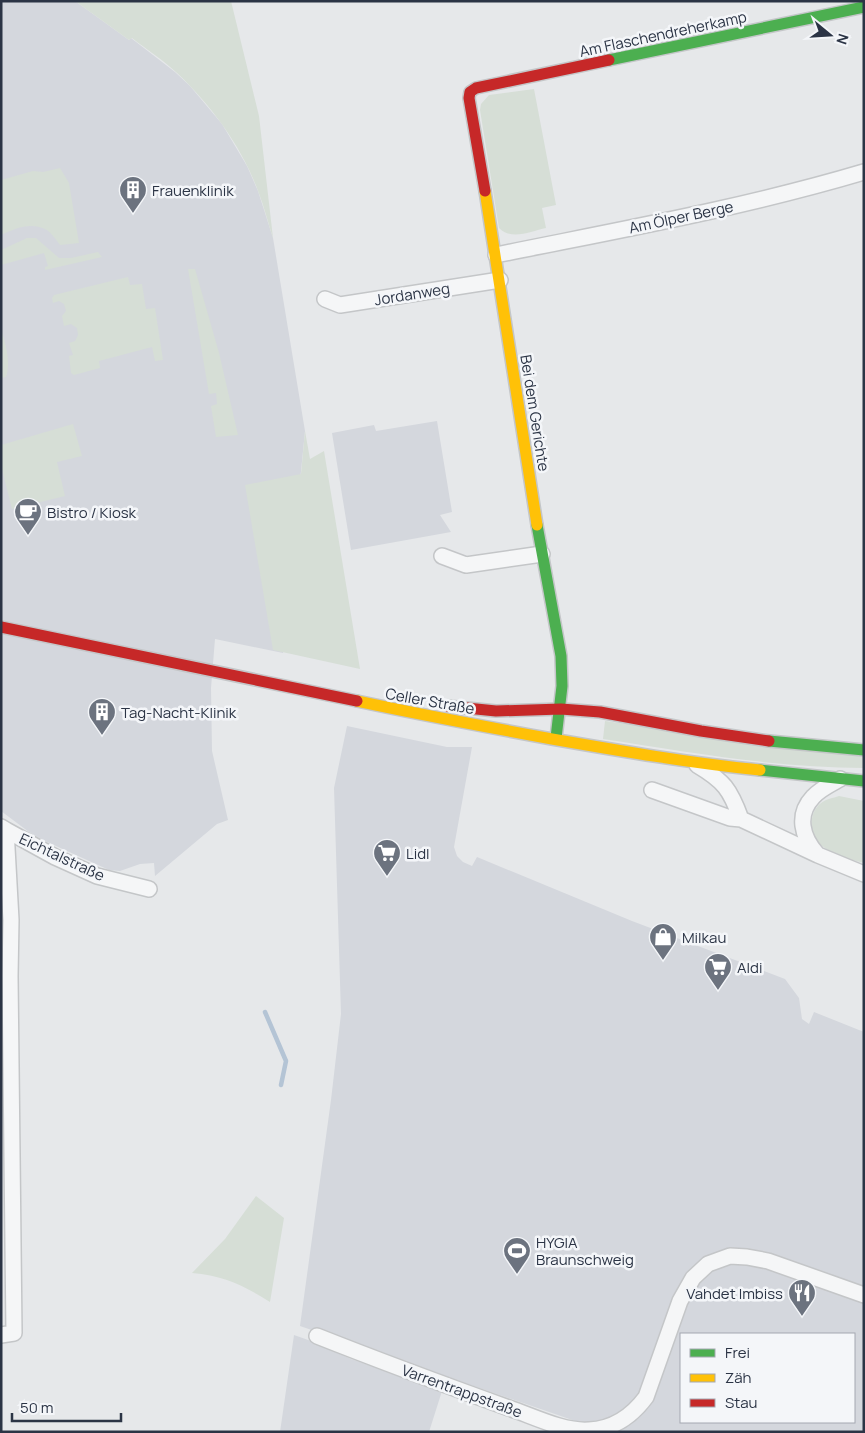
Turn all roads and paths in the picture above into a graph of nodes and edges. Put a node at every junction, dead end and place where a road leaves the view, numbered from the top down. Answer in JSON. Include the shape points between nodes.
{"nodes":[{"id":1,"x":864,"y":7,"type":"edge"},
{"id":2,"x":470,"y":92,"type":"joint"},
{"id":3,"x":864,"y":172,"type":"edge"},
{"id":4,"x":496,"y":255,"type":"junction"},
{"id":5,"x":500,"y":280,"type":"junction"},
{"id":6,"x":325,"y":299,"type":"dead end"},
{"id":7,"x":542,"y":554,"type":"junction"},
{"id":8,"x":442,"y":556,"type":"dead end"},
{"id":9,"x":1,"y":627,"type":"edge"},
{"id":10,"x":436,"y":703,"type":"dead end"},
{"id":11,"x":561,"y":709,"type":"junction"},
{"id":12,"x":556,"y":738,"type":"junction"},
{"id":13,"x":864,"y":750,"type":"edge"},
{"id":14,"x":694,"y":763,"type":"junction"},
{"id":15,"x":840,"y":779,"type":"junction"},
{"id":16,"x":864,"y":781,"type":"edge"},
{"id":17,"x":652,"y":790,"type":"dead end"},
{"id":18,"x":740,"y":819,"type":"junction"},
{"id":19,"x":4,"y":829,"type":"edge"},
{"id":20,"x":818,"y":855,"type":"junction"},
{"id":21,"x":864,"y":874,"type":"edge"},
{"id":22,"x":149,"y":889,"type":"dead end"},
{"id":23,"x":6,"y":920,"type":"edge"},
{"id":24,"x":7,"y":1144,"type":"edge"},
{"id":25,"x":864,"y":1295,"type":"edge"},
{"id":26,"x":8,"y":1334,"type":"edge"},
{"id":27,"x":316,"y":1336,"type":"dead end"}],
"edges":[{"from":1,"to":2,"type":"main road","name":"Am Flaschendreherkamp","via":[[476,88]]},
{"from":2,"to":4,"type":"main road","name":"Bei dem Gerichte"},
{"from":3,"to":4,"type":"street","name":"Am Ölper Berge","via":[[718,210]]},
{"from":4,"to":5,"type":"main road","name":"Bei dem Gerichte"},
{"from":5,"to":6,"type":"street","name":"Jordanweg","via":[[340,305]]},
{"from":5,"to":7,"type":"main road","name":"Bei dem Gerichte"},
{"from":7,"to":8,"type":"street","via":[[466,565]]},
{"from":7,"to":11,"type":"main road","name":"Bei dem Gerichte","via":[[560,656]]},
{"from":9,"to":12,"type":"main road","name":"Celler Straße","via":[[426,716]]},
{"from":10,"to":11,"type":"main road","name":"Celler Straße","via":[[496,711]]},
{"from":11,"to":12,"type":"main road","name":"Bei dem Gerichte"},
{"from":11,"to":13,"type":"main road","name":"Celler Straße","via":[[600,712],[775,742]]},
{"from":12,"to":14,"type":"main road","name":"Celler Straße"},
{"from":14,"to":15,"type":"main road","name":"Celler Straße"},
{"from":14,"to":18,"type":"street","name":"Celler Straße","via":[[717,777],[733,798]]},
{"from":15,"to":16,"type":"main road","name":"Celler Straße"},
{"from":15,"to":20,"type":"street","via":[[812,797],[806,807],[804,835]]},
{"from":17,"to":18,"type":"street"},
{"from":18,"to":20,"type":"street"},
{"from":19,"to":22,"type":"street","name":"Eichtalstraße","via":[[97,876]]},
{"from":19,"to":23,"type":"street","name":"Eichtalstraße"},
{"from":20,"to":21,"type":"street"},
{"from":23,"to":24,"type":"street","name":"Eichtalstraße"},
{"from":24,"to":26,"type":"street","name":"Eichtalstraße"},
{"from":25,"to":27,"type":"street","name":"Varrentrappstraße","via":[[768,1261],[730,1256],[708,1264],[693,1278],[680,1301],[646,1397],[621,1421],[588,1430],[542,1420]]}]}
